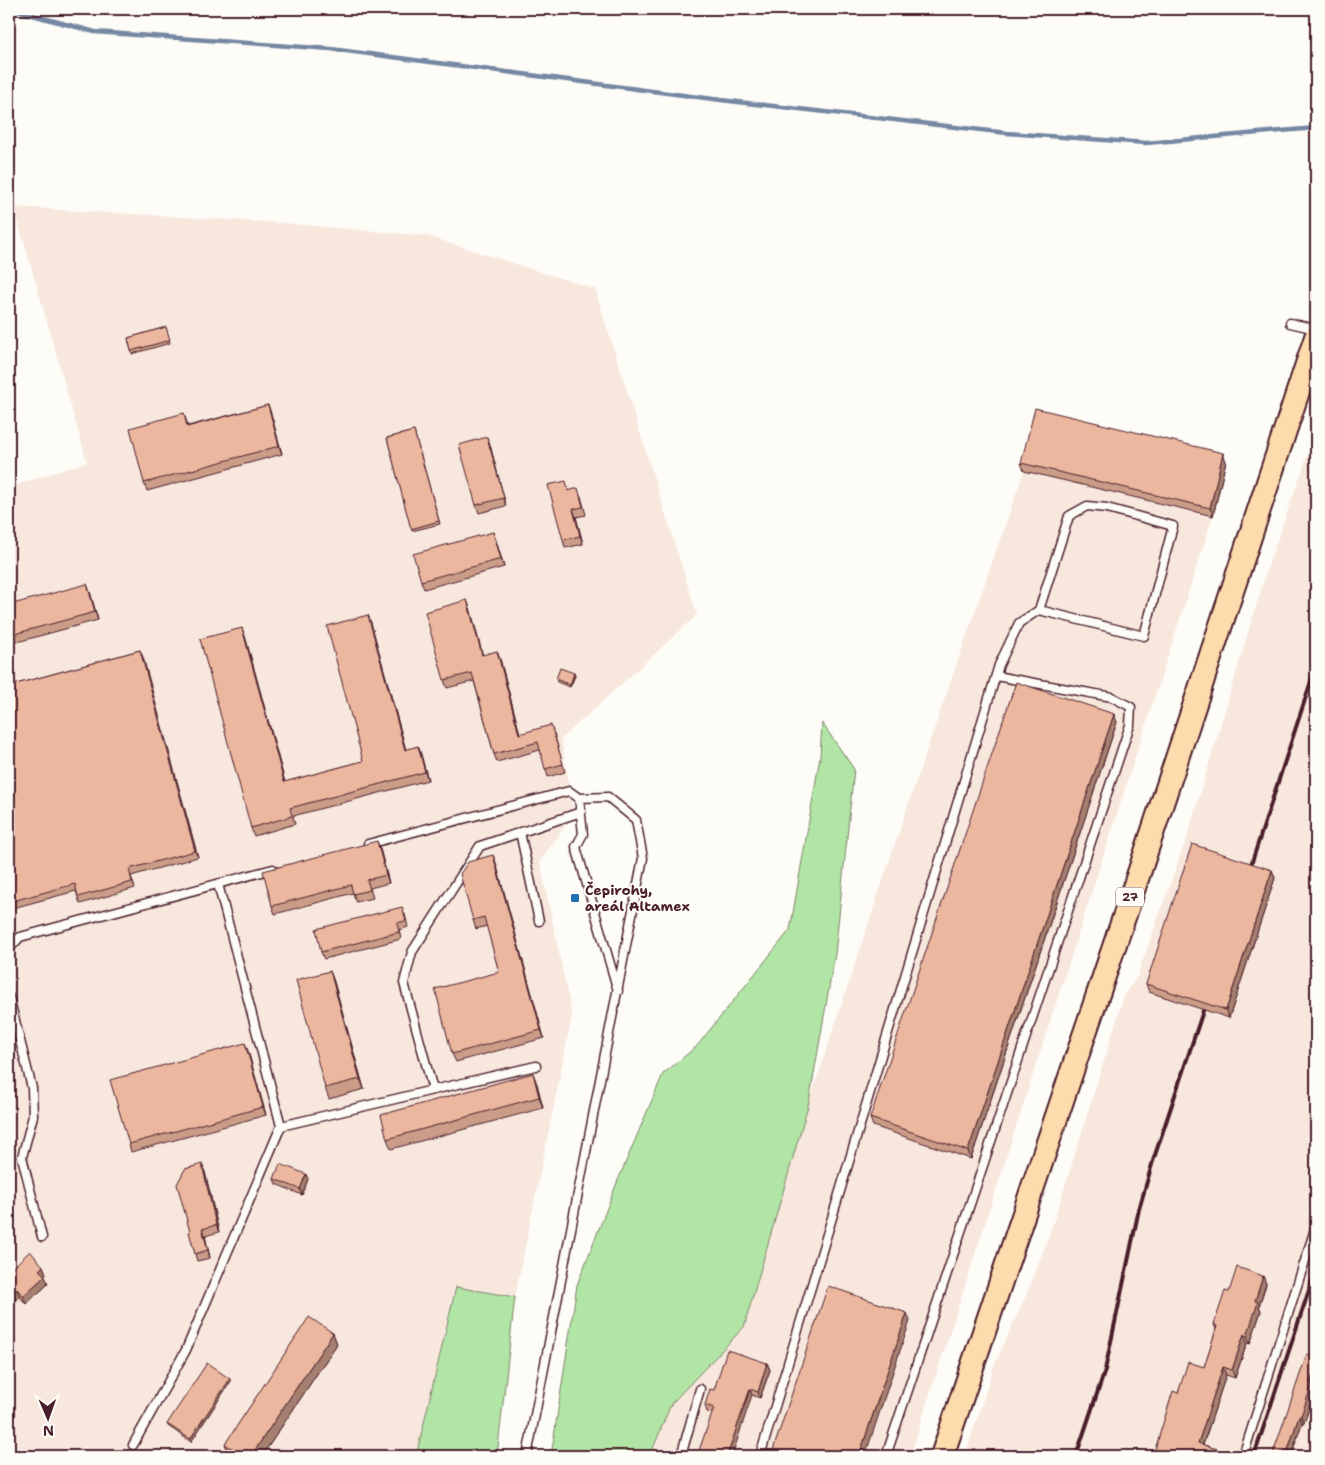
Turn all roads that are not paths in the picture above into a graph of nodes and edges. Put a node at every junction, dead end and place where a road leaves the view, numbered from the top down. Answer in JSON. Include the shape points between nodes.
{"nodes":[{"id":1,"x":1290,"y":323,"type":"dead end"},
{"id":2,"x":1316,"y":329,"type":"edge"},
{"id":3,"x":1316,"y":336,"type":"edge"},
{"id":4,"x":1039,"y":610,"type":"junction"},
{"id":5,"x":996,"y":676,"type":"junction"},
{"id":6,"x":579,"y":798,"type":"junction"},
{"id":7,"x":581,"y":812,"type":"junction"},
{"id":8,"x":520,"y":832,"type":"junction"},
{"id":9,"x":360,"y":846,"type":"edge"},
{"id":10,"x":285,"y":866,"type":"edge"},
{"id":11,"x":218,"y":884,"type":"junction"},
{"id":12,"x":539,"y":921,"type":"dead end"},
{"id":13,"x":9,"y":949,"type":"edge"},
{"id":14,"x":618,"y":991,"type":"junction"},
{"id":15,"x":9,"y":997,"type":"edge"},
{"id":16,"x":536,"y":1066,"type":"dead end"},
{"id":17,"x":433,"y":1090,"type":"junction"},
{"id":18,"x":281,"y":1126,"type":"junction"},
{"id":19,"x":1316,"y":1226,"type":"edge"},
{"id":20,"x":42,"y":1237,"type":"dead end"},
{"id":21,"x":700,"y":1389,"type":"dead end"},
{"id":22,"x":132,"y":1445,"type":"dead end"},
{"id":23,"x":527,"y":1456,"type":"edge"},
{"id":24,"x":681,"y":1456,"type":"edge"},
{"id":25,"x":760,"y":1456,"type":"edge"},
{"id":26,"x":886,"y":1456,"type":"edge"},
{"id":27,"x":942,"y":1456,"type":"edge"},
{"id":28,"x":1244,"y":1456,"type":"edge"}],
"edges":[{"from":1,"to":2,"type":"lane"},
{"from":3,"to":27,"type":"main road","number":"27"},
{"from":4,"to":4,"type":"lane","via":[[1069,516],[1087,506],[1107,508],[1173,526],[1144,636]]},
{"from":4,"to":5,"type":"lane","via":[[1019,623]]},
{"from":5,"to":25,"type":"lane"},
{"from":5,"to":26,"type":"lane","via":[[1112,697],[1131,707],[1130,725]]},
{"from":6,"to":7,"type":"lane"},
{"from":6,"to":9,"type":"lane","via":[[569,790]]},
{"from":6,"to":14,"type":"lane","via":[[608,797],[636,820],[643,858]]},
{"from":7,"to":8,"type":"lane"},
{"from":7,"to":14,"type":"lane","via":[[583,834],[576,847]]},
{"from":8,"to":12,"type":"lane"},
{"from":8,"to":17,"type":"lane","via":[[480,846],[412,952],[404,983]]},
{"from":10,"to":11,"type":"lane"},
{"from":11,"to":13,"type":"lane","via":[[20,937]]},
{"from":11,"to":18,"type":"lane"},
{"from":14,"to":23,"type":"lane"},
{"from":15,"to":20,"type":"lane","via":[[32,1088],[33,1116],[22,1158]]},
{"from":16,"to":17,"type":"lane"},
{"from":17,"to":18,"type":"lane"},
{"from":18,"to":22,"type":"lane","via":[[186,1350]]},
{"from":19,"to":28,"type":"lane"},
{"from":21,"to":24,"type":"lane"}]}
